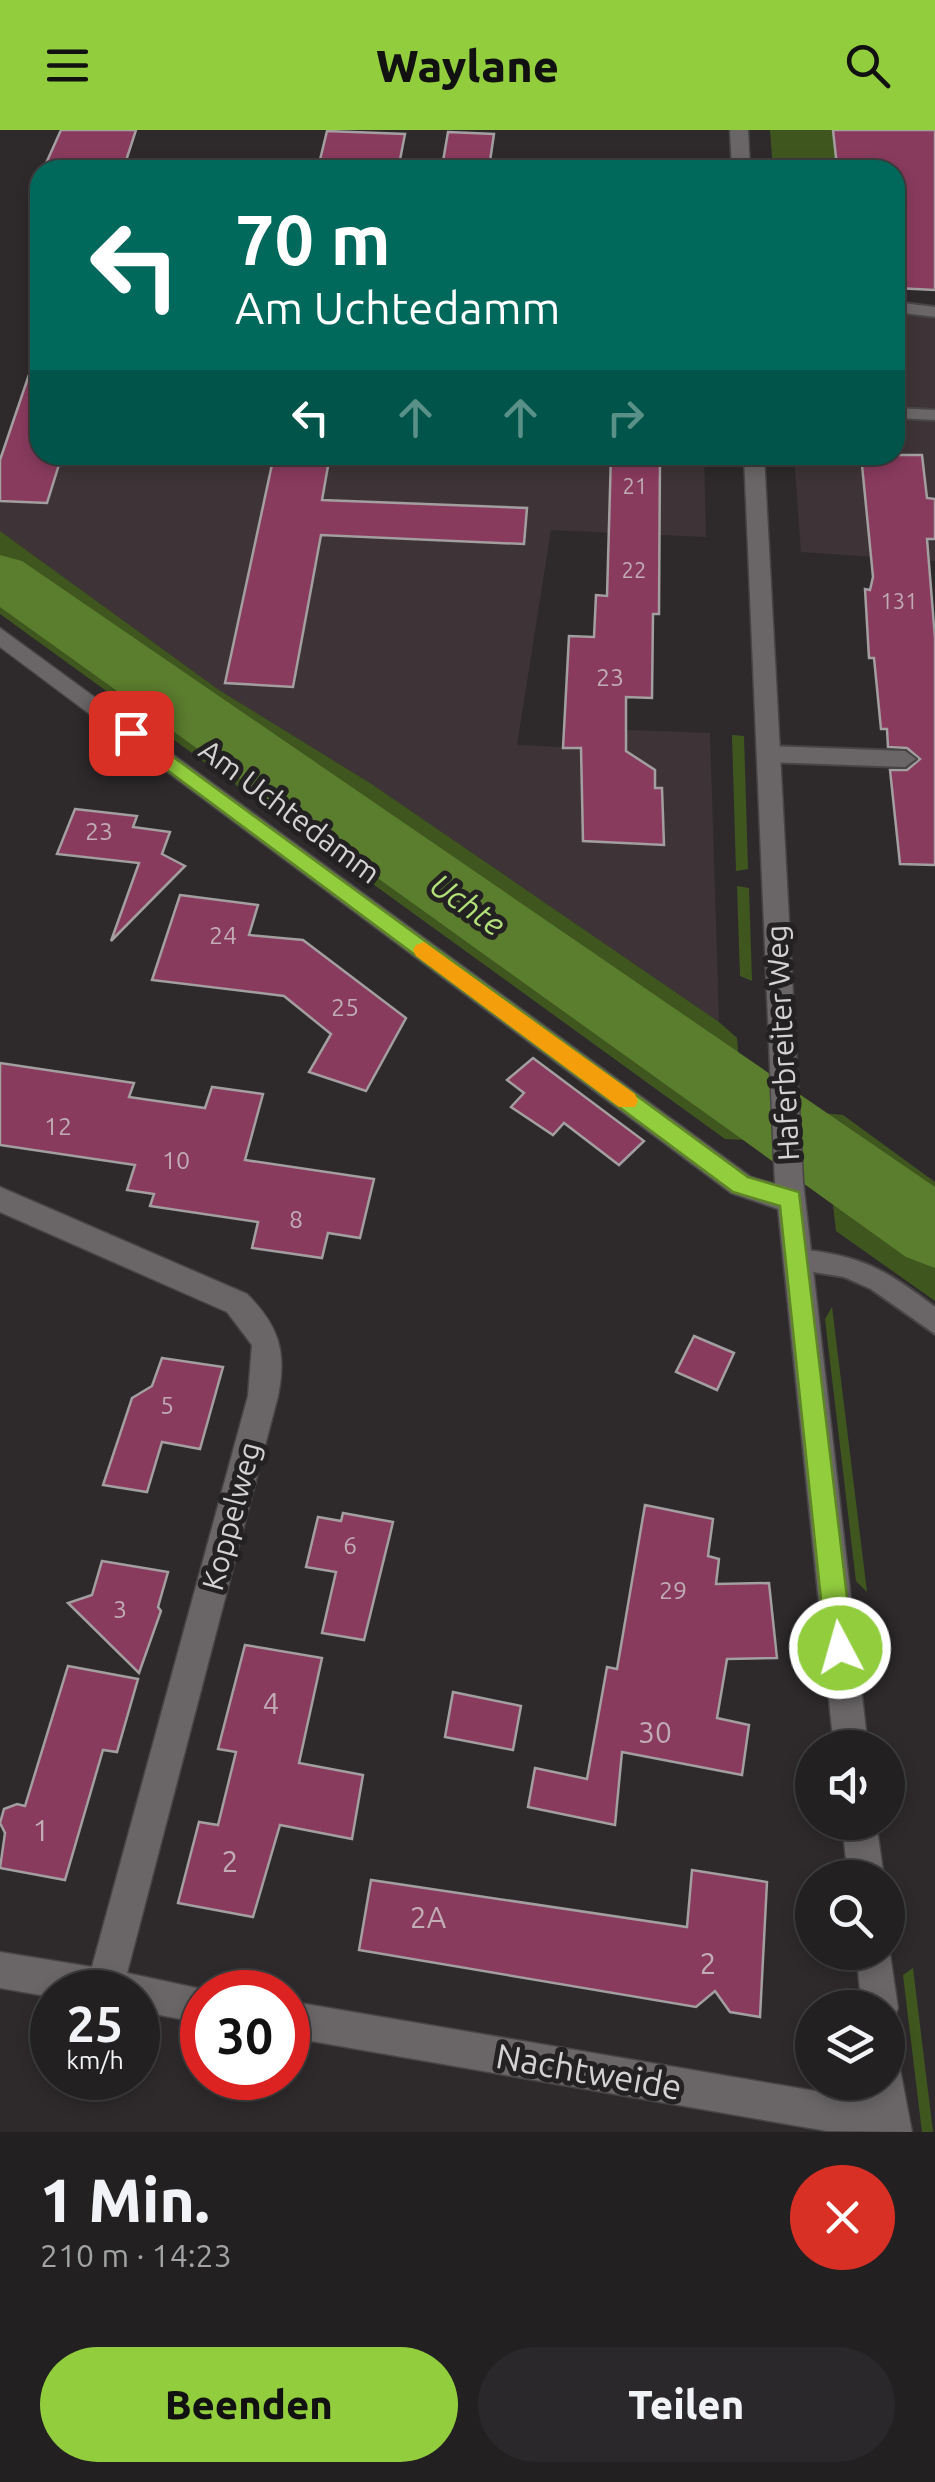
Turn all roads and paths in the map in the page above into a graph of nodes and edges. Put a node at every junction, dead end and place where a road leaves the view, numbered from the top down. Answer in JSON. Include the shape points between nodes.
{"nodes":[{"id":1,"x":740,"y":130,"type":"edge"},
{"id":2,"x":741,"y":160,"type":"edge"},
{"id":3,"x":905,"y":308,"type":"edge"},
{"id":4,"x":935,"y":312,"type":"edge"},
{"id":5,"x":905,"y":414,"type":"edge"},
{"id":6,"x":935,"y":415,"type":"edge"},
{"id":7,"x":754,"y":465,"type":"edge"},
{"id":8,"x":0,"y":636,"type":"edge"},
{"id":9,"x":768,"y":754,"type":"junction"},
{"id":10,"x":905,"y":758,"type":"dead end"},
{"id":11,"x":790,"y":1190,"type":"junction"},
{"id":12,"x":0,"y":1199,"type":"edge"},
{"id":13,"x":798,"y":1260,"type":"junction"},
{"id":14,"x":935,"y":1322,"type":"edge"},
{"id":15,"x":849,"y":1730,"type":"edge"},
{"id":16,"x":0,"y":1970,"type":"edge"},
{"id":17,"x":130,"y":1970,"type":"edge"},
{"id":18,"x":30,"y":1975,"type":"edge"},
{"id":19,"x":310,"y":2023,"type":"edge"},
{"id":20,"x":890,"y":2109,"type":"edge"}],
"edges":[{"from":1,"to":2,"type":"street"},
{"from":3,"to":4,"type":"lane"},
{"from":5,"to":6,"type":"lane"},
{"from":7,"to":9,"type":"street","name":"Haferbreiter Weg"},
{"from":8,"to":11,"type":"street","name":"Am Uchtedamm","via":[[741,1185]]},
{"from":9,"to":10,"type":"lane"},
{"from":9,"to":11,"type":"street","name":"Haferbreiter Weg"},
{"from":11,"to":13,"type":"street","name":"Haferbreiter Weg"},
{"from":12,"to":17,"type":"street","name":"Koppelweg","via":[[237,1303],[270,1344]]},
{"from":13,"to":14,"type":"lane","via":[[847,1266]]},
{"from":13,"to":15,"type":"street","name":"Haferbreiter Weg"},
{"from":16,"to":18,"type":"street"},
{"from":19,"to":20,"type":"street","name":"Nachtweide","via":[[827,2112]]}]}
